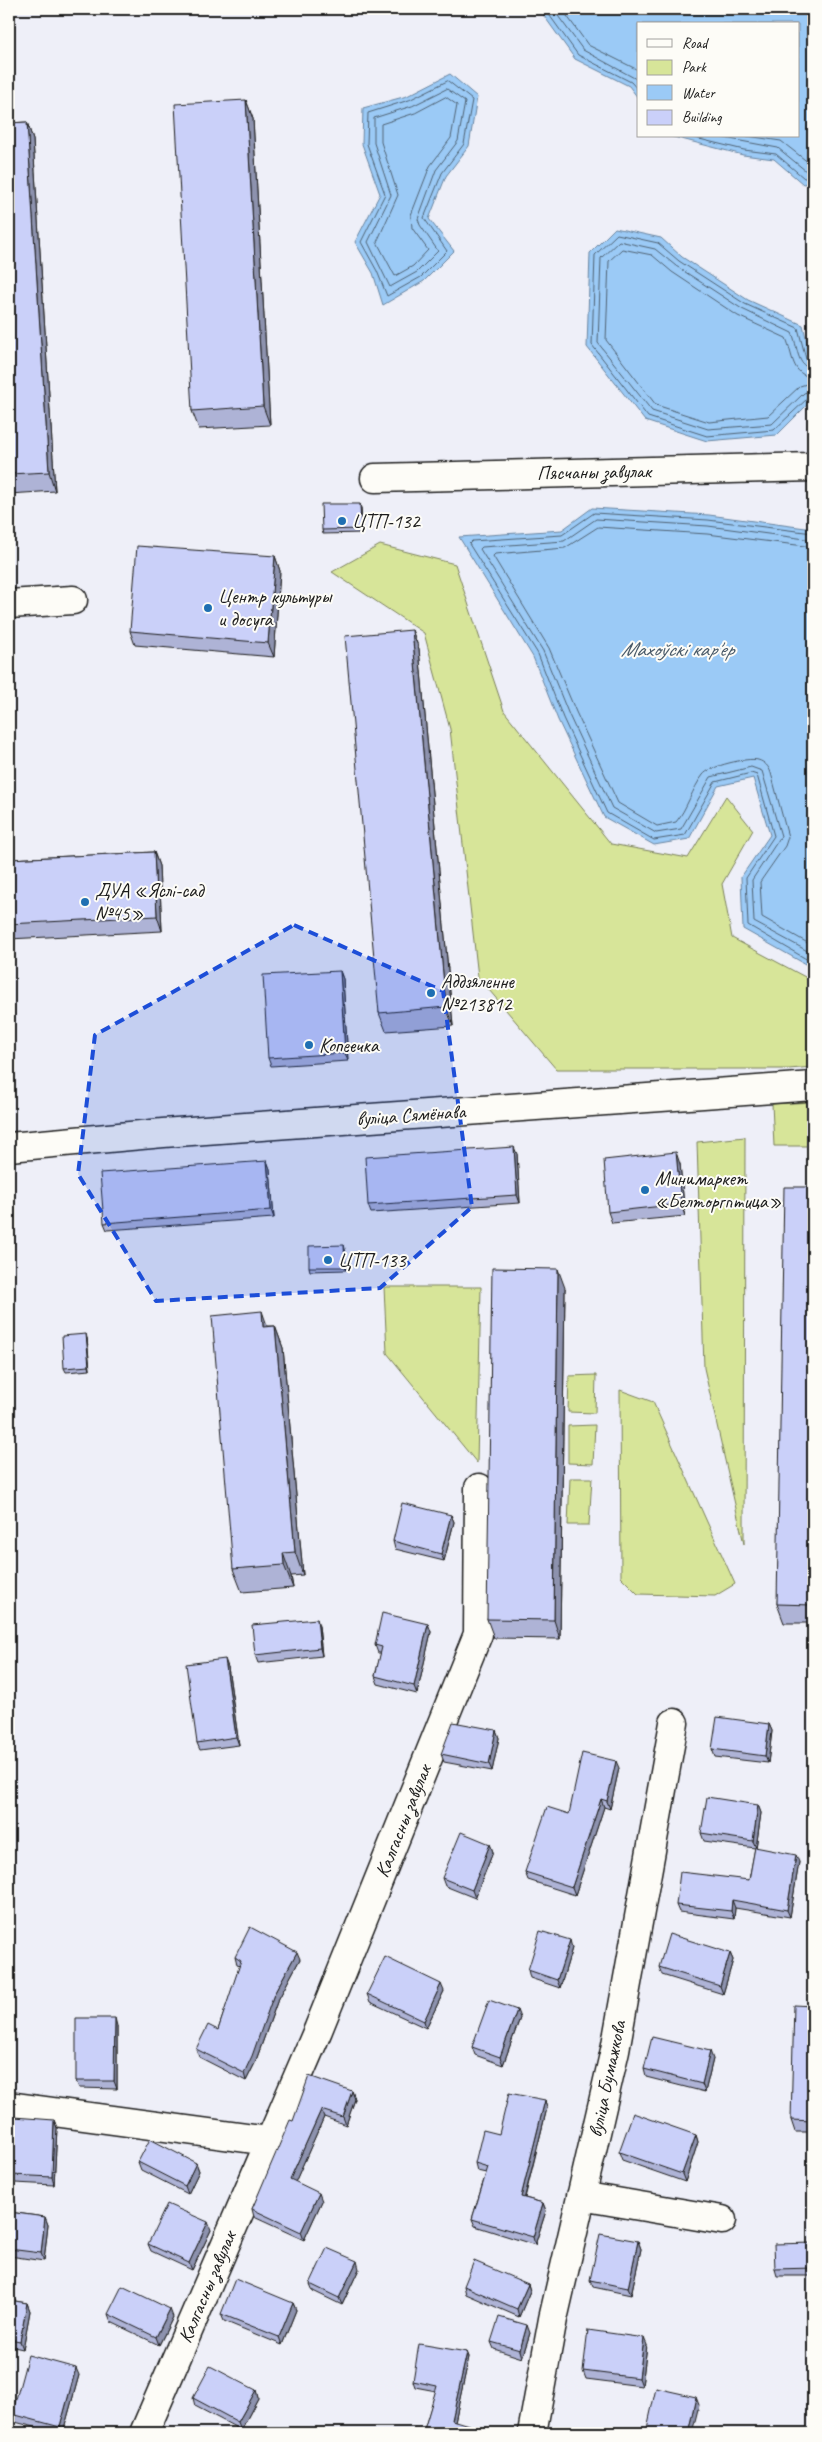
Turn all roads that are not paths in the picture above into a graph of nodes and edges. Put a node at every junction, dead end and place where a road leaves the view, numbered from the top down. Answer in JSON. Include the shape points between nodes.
{"nodes":[{"id":1,"x":813,"y":467,"type":"edge"},
{"id":2,"x":374,"y":478,"type":"dead end"},
{"id":3,"x":73,"y":600,"type":"dead end"},
{"id":4,"x":9,"y":604,"type":"edge"},
{"id":5,"x":813,"y":1086,"type":"edge"},
{"id":6,"x":9,"y":1146,"type":"edge"},
{"id":7,"x":479,"y":1488,"type":"dead end"},
{"id":8,"x":674,"y":1724,"type":"dead end"},
{"id":9,"x":9,"y":2106,"type":"edge"},
{"id":10,"x":269,"y":2142,"type":"junction"},
{"id":11,"x":581,"y":2196,"type":"junction"},
{"id":12,"x":722,"y":2220,"type":"dead end"},
{"id":13,"x":144,"y":2433,"type":"edge"},
{"id":14,"x":532,"y":2433,"type":"edge"}],
"edges":[{"from":1,"to":2,"type":"street","name":"Пясчаны завулак"},
{"from":3,"to":4,"type":"street"},
{"from":5,"to":6,"type":"street","name":"вуліца Сямёнава"},
{"from":7,"to":10,"type":"street","name":"Калгасны завулак","via":[[478,1634],[325,2013]]},
{"from":8,"to":11,"type":"street","name":"вуліца Бумажкова","via":[[615,2050]]},
{"from":9,"to":10,"type":"street"},
{"from":10,"to":13,"type":"street","name":"Калгасны завулак"},
{"from":11,"to":12,"type":"street"},
{"from":11,"to":14,"type":"street","name":"вуліца Бумажкова","via":[[553,2319]]}]}
